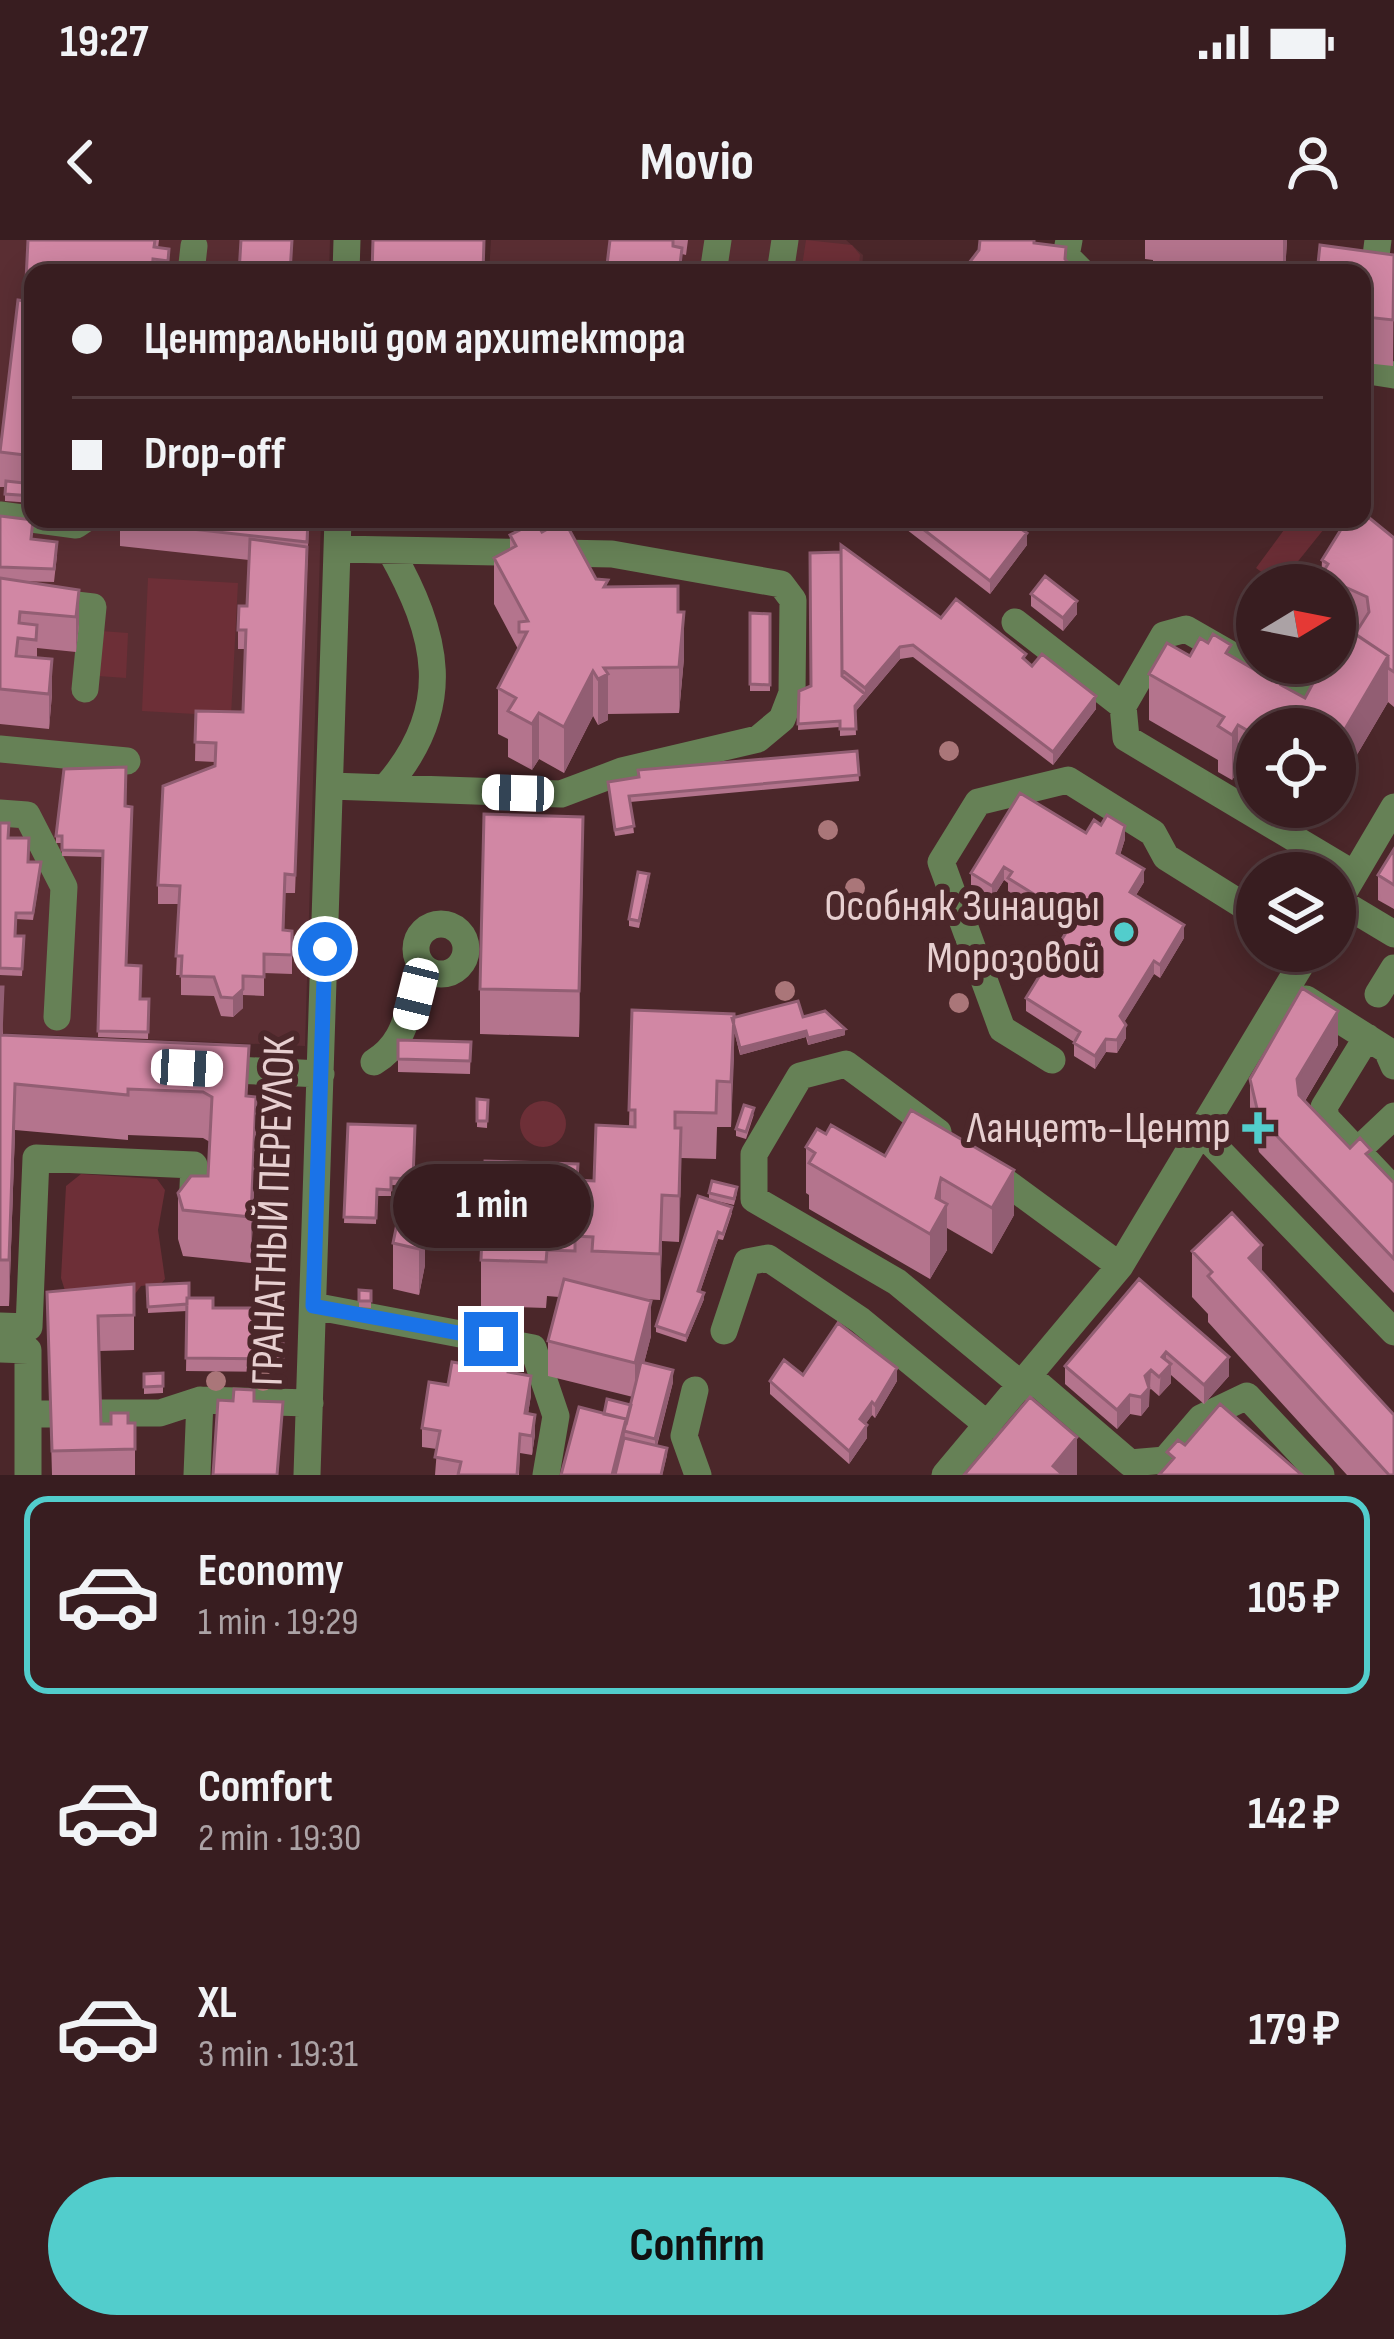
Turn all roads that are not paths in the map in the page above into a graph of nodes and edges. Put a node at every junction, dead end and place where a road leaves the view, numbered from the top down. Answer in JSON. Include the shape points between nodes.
{"nodes":[{"id":1,"x":1378,"y":240,"type":"edge"},
{"id":2,"x":1372,"y":287,"type":"edge"},
{"id":3,"x":338,"y":528,"type":"edge"},
{"id":4,"x":337,"y":549,"type":"junction"},
{"id":5,"x":390,"y":550,"type":"junction"},
{"id":6,"x":0,"y":596,"type":"edge"},
{"id":7,"x":1015,"y":622,"type":"dead end"},
{"id":8,"x":85,"y":689,"type":"dead end"},
{"id":9,"x":1308,"y":699,"type":"edge"},
{"id":10,"x":1123,"y":706,"type":"junction"},
{"id":11,"x":0,"y":749,"type":"edge"},
{"id":12,"x":127,"y":761,"type":"dead end"},
{"id":13,"x":330,"y":786,"type":"junction"},
{"id":14,"x":386,"y":787,"type":"junction"},
{"id":15,"x":1394,"y":807,"type":"edge"},
{"id":16,"x":0,"y":813,"type":"edge"},
{"id":17,"x":1317,"y":852,"type":"edge"},
{"id":18,"x":1356,"y":871,"type":"edge"},
{"id":19,"x":1236,"y":901,"type":"edge"},
{"id":20,"x":1356,"y":914,"type":"edge"},
{"id":21,"x":1394,"y":934,"type":"edge"},
{"id":22,"x":1394,"y":968,"type":"edge"},
{"id":23,"x":427,"y":969,"type":"dead end"},
{"id":24,"x":1296,"y":972,"type":"edge"},
{"id":25,"x":1287,"y":987,"type":"junction"},
{"id":26,"x":1378,"y":994,"type":"dead end"},
{"id":27,"x":58,"y":1017,"type":"dead end"},
{"id":28,"x":1386,"y":1049,"type":"edge"},
{"id":29,"x":1052,"y":1060,"type":"dead end"},
{"id":30,"x":321,"y":1067,"type":"junction"},
{"id":31,"x":187,"y":1068,"type":"edge"},
{"id":32,"x":1394,"y":1116,"type":"edge"},
{"id":33,"x":1201,"y":1132,"type":"junction"},
{"id":34,"x":1357,"y":1151,"type":"junction"},
{"id":35,"x":1394,"y":1190,"type":"edge"},
{"id":36,"x":192,"y":1209,"type":"edge"},
{"id":37,"x":1120,"y":1266,"type":"junction"},
{"id":38,"x":313,"y":1306,"type":"junction"},
{"id":39,"x":0,"y":1326,"type":"edge"},
{"id":40,"x":724,"y":1331,"type":"dead end"},
{"id":41,"x":1394,"y":1332,"type":"edge"},
{"id":42,"x":0,"y":1348,"type":"edge"},
{"id":43,"x":695,"y":1390,"type":"dead end"},
{"id":44,"x":200,"y":1400,"type":"junction"},
{"id":45,"x":310,"y":1403,"type":"junction"},
{"id":46,"x":1015,"y":1405,"type":"junction"},
{"id":47,"x":100,"y":1413,"type":"edge"},
{"id":48,"x":28,"y":1475,"type":"edge"},
{"id":49,"x":197,"y":1475,"type":"edge"},
{"id":50,"x":307,"y":1475,"type":"edge"},
{"id":51,"x":546,"y":1475,"type":"edge"},
{"id":52,"x":698,"y":1475,"type":"edge"},
{"id":53,"x":945,"y":1475,"type":"edge"},
{"id":54,"x":1321,"y":1475,"type":"edge"}],
"edges":[{"from":1,"to":2,"type":"street"},
{"from":3,"to":4,"type":"street","name":"ГРАНАТНЫЙ ПЕРЕУЛОК"},
{"from":4,"to":5,"type":"street"},
{"from":4,"to":13,"type":"street","name":"ГРАНАТНЫЙ ПЕРЕУЛОК"},
{"from":5,"to":14,"type":"street","via":[[426,624],[435,664],[421,731]]},
{"from":5,"to":14,"type":"street","via":[[612,554],[781,584],[793,600],[792,693],[782,719],[758,739],[561,794]]},
{"from":6,"to":8,"type":"street","via":[[93,607]]},
{"from":7,"to":10,"type":"street"},
{"from":9,"to":10,"type":"street","via":[[1186,629],[1164,635]]},
{"from":10,"to":17,"type":"street","via":[[1126,738]]},
{"from":11,"to":12,"type":"street"},
{"from":13,"to":14,"type":"street"},
{"from":13,"to":30,"type":"street","name":"ГРАНАТНЫЙ ПЕРЕУЛОК"},
{"from":15,"to":18,"type":"street"},
{"from":16,"to":27,"type":"street","via":[[27,814],[64,887]]},
{"from":19,"to":29,"type":"street","via":[[1166,857],[1153,833],[1068,780],[978,802],[940,862],[1002,1029]]},
{"from":20,"to":21,"type":"street"},
{"from":22,"to":26,"type":"street"},
{"from":23,"to":30,"type":"street","via":[[386,1062]]},
{"from":24,"to":25,"type":"street"},
{"from":25,"to":28,"type":"street"},
{"from":25,"to":33,"type":"street"},
{"from":28,"to":34,"type":"street","via":[[1324,1107]]},
{"from":30,"to":31,"type":"street"},
{"from":30,"to":38,"type":"street","name":"ГРАНАТНЫЙ ПЕРЕУЛОК"},
{"from":32,"to":34,"type":"street"},
{"from":33,"to":37,"type":"street"},
{"from":33,"to":41,"type":"street"},
{"from":34,"to":35,"type":"street"},
{"from":36,"to":39,"type":"street","via":[[194,1165],[93,1150],[36,1158],[29,1327]]},
{"from":37,"to":46,"type":"street"},
{"from":37,"to":46,"type":"street","via":[[846,1064],[800,1076],[754,1154],[754,1199],[897,1282]]},
{"from":38,"to":45,"type":"street","name":"ГРАНАТНЫЙ ПЕРЕУЛОК"},
{"from":38,"to":51,"type":"street","via":[[533,1348],[556,1416]]},
{"from":40,"to":46,"type":"street","via":[[747,1262],[768,1258],[860,1320]]},
{"from":42,"to":48,"type":"street","via":[[28,1349],[39,1414]]},
{"from":43,"to":52,"type":"street","via":[[684,1436]]},
{"from":44,"to":45,"type":"street"},
{"from":44,"to":47,"type":"street","via":[[160,1413]]},
{"from":44,"to":49,"type":"street"},
{"from":45,"to":50,"type":"street","name":"ГРАНАТНЫЙ ПЕРЕУЛОК"},
{"from":46,"to":53,"type":"street"},
{"from":46,"to":54,"type":"street","via":[[1130,1463],[1165,1460],[1201,1418],[1246,1396]]}]}
